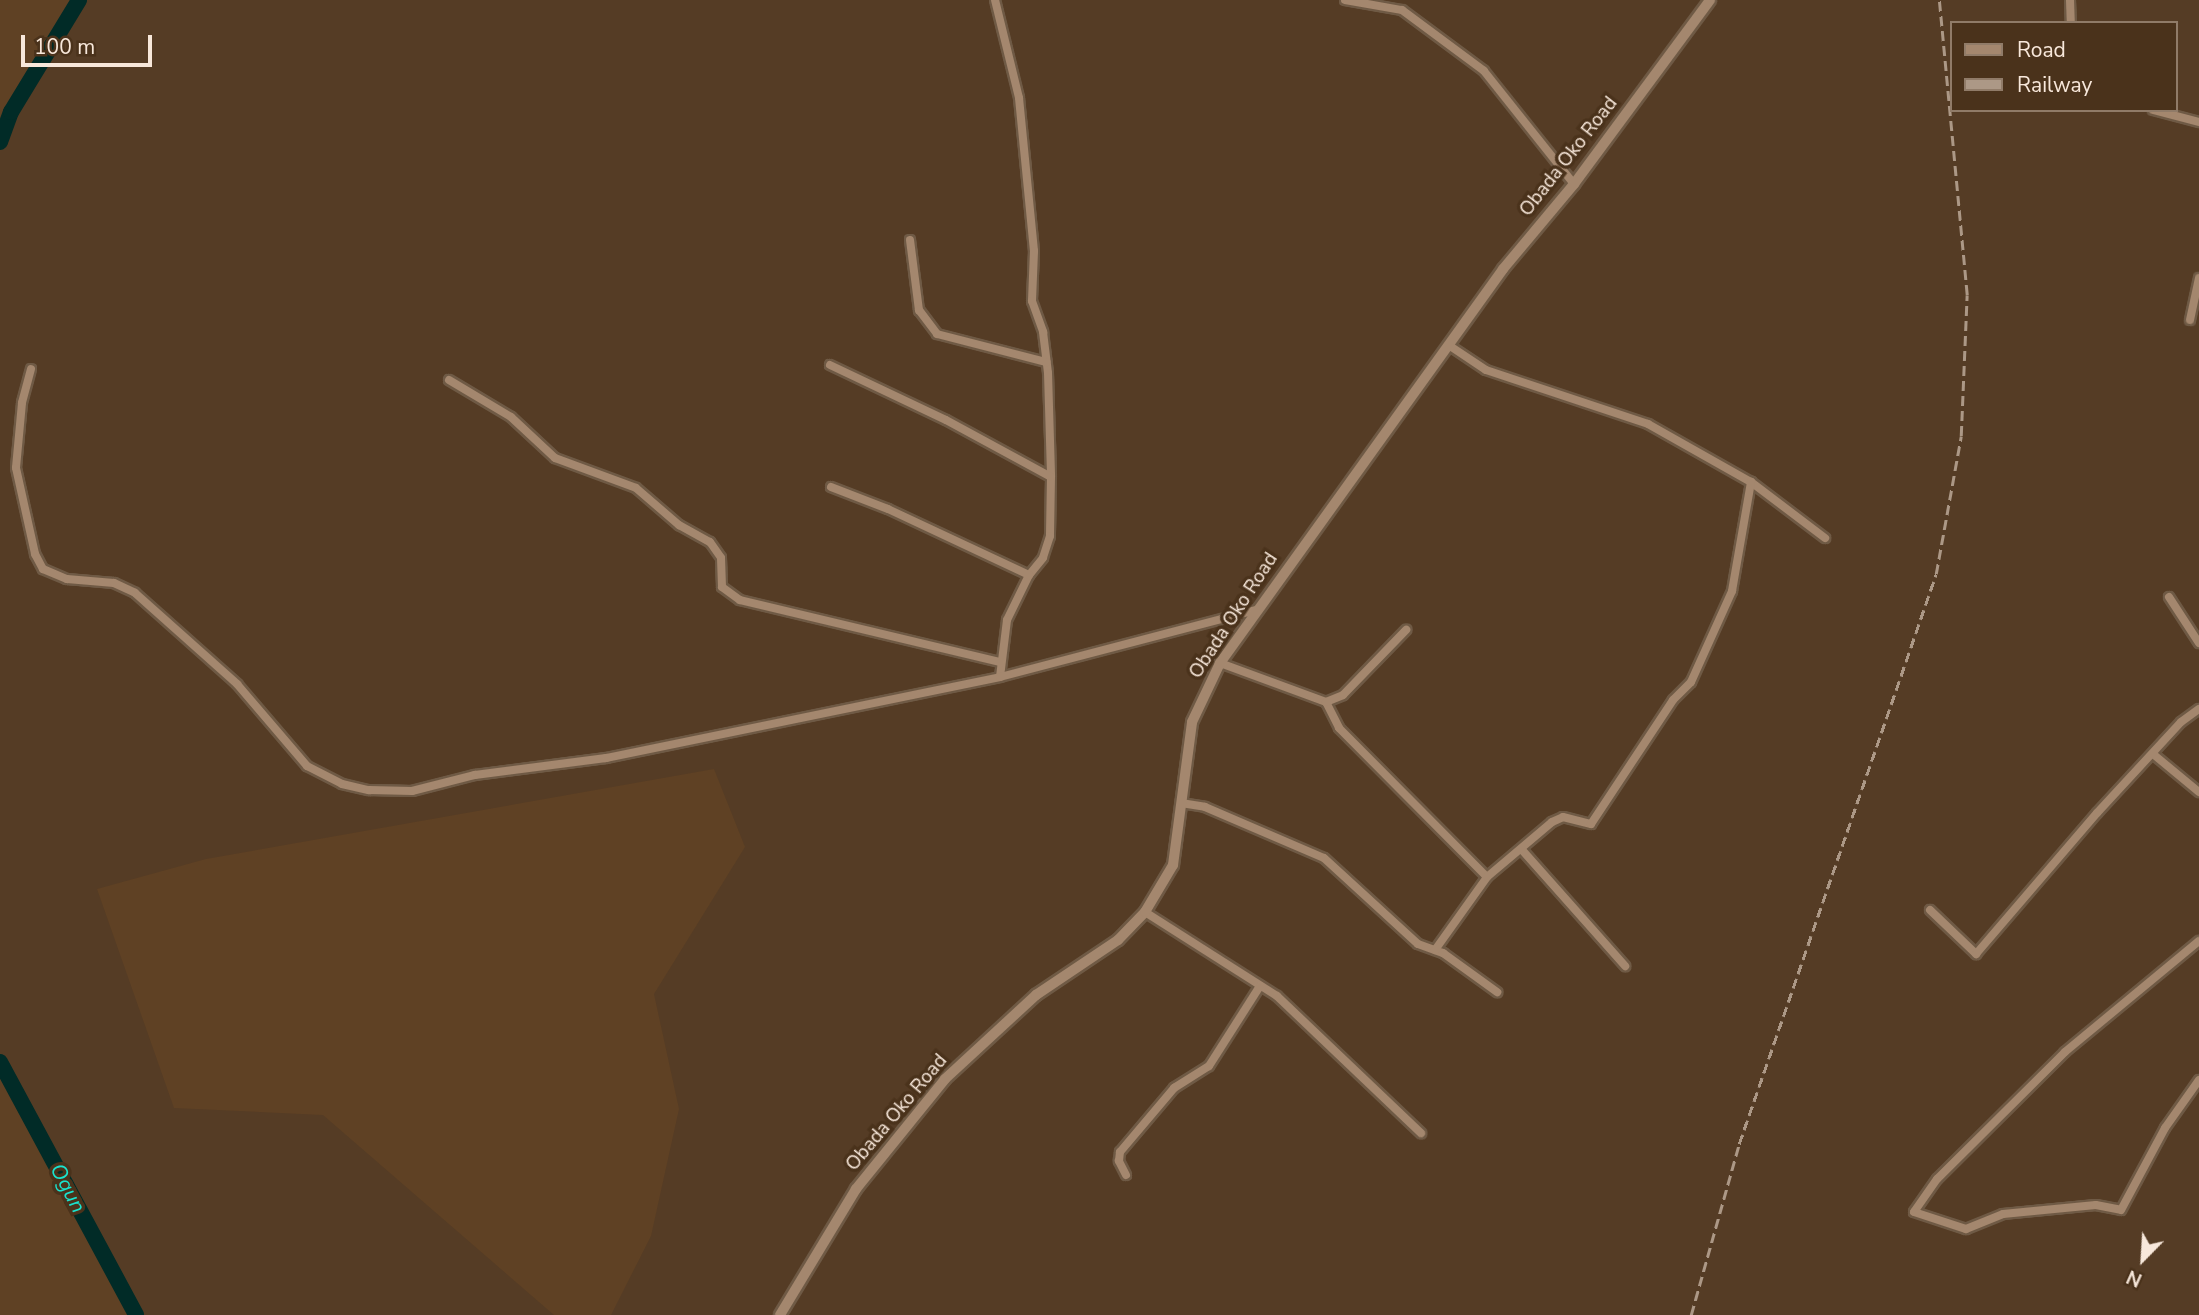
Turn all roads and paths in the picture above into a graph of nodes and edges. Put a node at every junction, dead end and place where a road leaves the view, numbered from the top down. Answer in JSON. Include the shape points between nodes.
{"nodes":[{"id":1,"x":995,"y":0,"type":"edge"},
{"id":2,"x":1345,"y":0,"type":"edge"},
{"id":3,"x":1710,"y":0,"type":"edge"},
{"id":4,"x":2070,"y":0,"type":"edge"},
{"id":5,"x":2071,"y":21,"type":"edge"},
{"id":6,"x":2161,"y":112,"type":"edge"},
{"id":7,"x":2199,"y":121,"type":"edge"},
{"id":8,"x":1574,"y":184,"type":"junction"},
{"id":9,"x":910,"y":240,"type":"dead end"},
{"id":10,"x":2199,"y":278,"type":"edge"},
{"id":11,"x":2190,"y":320,"type":"dead end"},
{"id":12,"x":1450,"y":346,"type":"junction"},
{"id":13,"x":1046,"y":362,"type":"junction"},
{"id":14,"x":830,"y":365,"type":"dead end"},
{"id":15,"x":31,"y":369,"type":"dead end"},
{"id":16,"x":449,"y":380,"type":"dead end"},
{"id":17,"x":1051,"y":477,"type":"junction"},
{"id":18,"x":1751,"y":482,"type":"junction"},
{"id":19,"x":831,"y":487,"type":"dead end"},
{"id":20,"x":1825,"y":538,"type":"dead end"},
{"id":21,"x":1029,"y":575,"type":"junction"},
{"id":22,"x":2169,"y":597,"type":"dead end"},
{"id":23,"x":1255,"y":610,"type":"junction"},
{"id":24,"x":1406,"y":630,"type":"dead end"},
{"id":25,"x":2199,"y":643,"type":"edge"},
{"id":26,"x":1001,"y":662,"type":"junction"},
{"id":27,"x":1220,"y":663,"type":"junction"},
{"id":28,"x":1000,"y":677,"type":"junction"},
{"id":29,"x":1326,"y":702,"type":"junction"},
{"id":30,"x":2199,"y":709,"type":"edge"},
{"id":31,"x":2153,"y":754,"type":"junction"},
{"id":32,"x":2199,"y":792,"type":"edge"},
{"id":33,"x":1181,"y":803,"type":"junction"},
{"id":34,"x":1523,"y":850,"type":"junction"},
{"id":35,"x":1487,"y":877,"type":"junction"},
{"id":36,"x":1930,"y":910,"type":"dead end"},
{"id":37,"x":1145,"y":912,"type":"junction"},
{"id":38,"x":2199,"y":941,"type":"edge"},
{"id":39,"x":1435,"y":950,"type":"junction"},
{"id":40,"x":1625,"y":967,"type":"dead end"},
{"id":41,"x":1260,"y":986,"type":"junction"},
{"id":42,"x":1497,"y":992,"type":"dead end"},
{"id":43,"x":2199,"y":1080,"type":"edge"},
{"id":44,"x":1421,"y":1133,"type":"dead end"},
{"id":45,"x":1126,"y":1175,"type":"dead end"},
{"id":46,"x":780,"y":1315,"type":"edge"}],
"edges":[{"from":1,"to":13,"type":"street","via":[[1019,98],[1033,232],[1032,301],[1043,332]]},
{"from":2,"to":8,"type":"street","via":[[1402,9],[1484,71]]},
{"from":3,"to":8,"type":"main road","name":"Obada Oko Road"},
{"from":4,"to":5,"type":"street"},
{"from":6,"to":7,"type":"street"},
{"from":8,"to":12,"type":"main road","name":"Obada Oko Road","via":[[1503,270]]},
{"from":9,"to":13,"type":"street","via":[[919,310],[937,334]]},
{"from":10,"to":11,"type":"street"},
{"from":12,"to":18,"type":"street","via":[[1486,370],[1648,424]]},
{"from":12,"to":23,"type":"main road","name":"Obada Oko Road"},
{"from":13,"to":17,"type":"street"},
{"from":14,"to":17,"type":"street"},
{"from":15,"to":28,"type":"street","via":[[22,403],[16,468],[35,554],[43,569],[67,579],[114,583],[154,606],[237,684],[307,766],[342,784],[412,791],[475,775],[606,758]]},
{"from":16,"to":26,"type":"street","via":[[511,417],[555,458],[636,488],[679,524],[710,542],[721,558],[722,587],[740,600]]},
{"from":17,"to":21,"type":"street","via":[[1050,536],[1043,558]]},
{"from":18,"to":20,"type":"street"},
{"from":18,"to":34,"type":"street","via":[[1732,591],[1697,672],[1591,824],[1558,819]]},
{"from":19,"to":21,"type":"street"},
{"from":21,"to":26,"type":"street","via":[[1007,620]]},
{"from":22,"to":25,"type":"street"},
{"from":23,"to":27,"type":"main road","name":"Obada Oko Road"},
{"from":23,"to":28,"type":"street"},
{"from":24,"to":29,"type":"street","via":[[1343,695]]},
{"from":26,"to":28,"type":"street"},
{"from":27,"to":29,"type":"street"},
{"from":27,"to":33,"type":"main road","name":"Obada Oko Road","via":[[1192,722]]},
{"from":29,"to":35,"type":"street","via":[[1339,728]]},
{"from":30,"to":31,"type":"street"},
{"from":31,"to":32,"type":"street"},
{"from":31,"to":36,"type":"street","via":[[1976,954]]},
{"from":33,"to":37,"type":"main road","name":"Obada Oko Road","via":[[1173,865]]},
{"from":33,"to":39,"type":"street","via":[[1205,807],[1324,858],[1418,944]]},
{"from":34,"to":35,"type":"street"},
{"from":34,"to":40,"type":"street"},
{"from":35,"to":39,"type":"street"},
{"from":37,"to":41,"type":"street"},
{"from":37,"to":46,"type":"main road","name":"Obada Oko Road","via":[[1118,940],[1036,995],[944,1079],[856,1189]]},
{"from":38,"to":43,"type":"street","via":[[2065,1052],[1937,1179],[1914,1212],[1966,1229],[2003,1214],[2096,1205],[2121,1210],[2165,1128]]},
{"from":39,"to":42,"type":"street"},
{"from":41,"to":44,"type":"street","via":[[1277,996]]},
{"from":41,"to":45,"type":"street","via":[[1209,1066],[1174,1088],[1120,1152]]}]}
